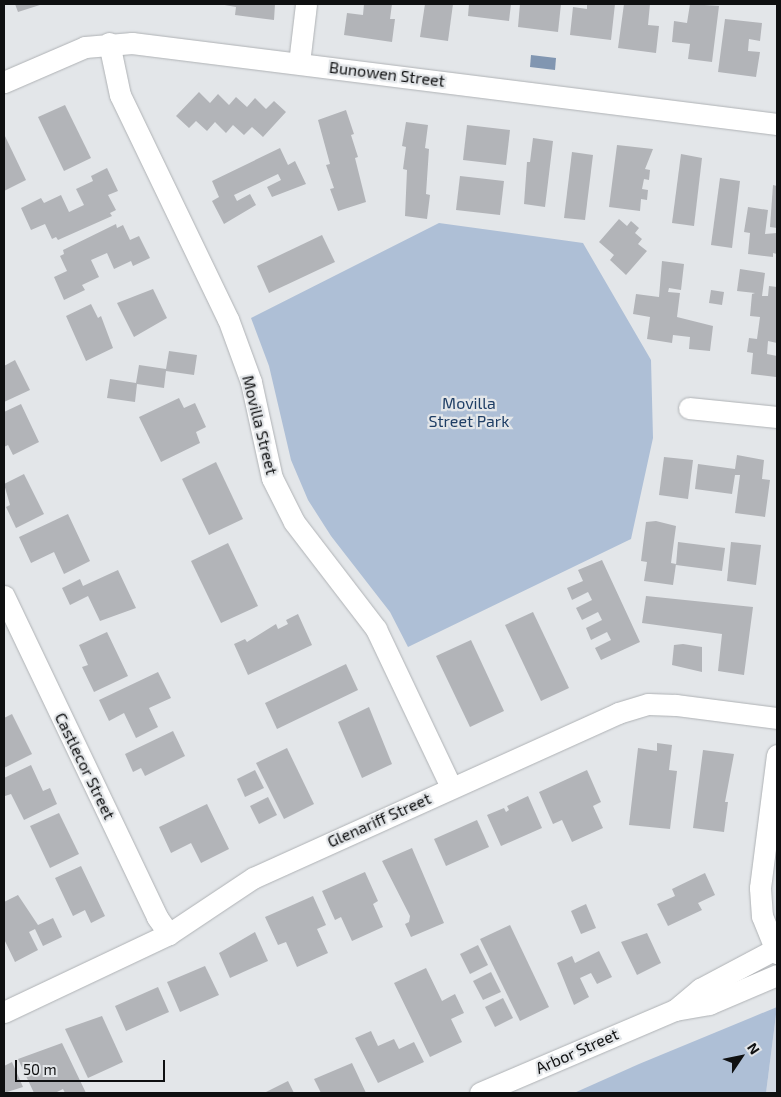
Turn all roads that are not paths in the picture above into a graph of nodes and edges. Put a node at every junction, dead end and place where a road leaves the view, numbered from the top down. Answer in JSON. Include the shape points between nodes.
{"nodes":[{"id":1,"x":306,"y":4,"type":"edge"},
{"id":2,"x":109,"y":43,"type":"junction"},
{"id":3,"x":299,"y":63,"type":"junction"},
{"id":4,"x":4,"y":82,"type":"edge"},
{"id":5,"x":777,"y":124,"type":"edge"},
{"id":6,"x":689,"y":408,"type":"dead end"},
{"id":7,"x":777,"y":417,"type":"edge"},
{"id":8,"x":4,"y":596,"type":"edge"},
{"id":9,"x":777,"y":718,"type":"edge"},
{"id":10,"x":777,"y":755,"type":"edge"},
{"id":11,"x":451,"y":787,"type":"junction"},
{"id":12,"x":764,"y":858,"type":"junction"},
{"id":13,"x":777,"y":878,"type":"edge"},
{"id":14,"x":169,"y":934,"type":"junction"},
{"id":15,"x":777,"y":950,"type":"edge"},
{"id":16,"x":777,"y":975,"type":"edge"},
{"id":17,"x":674,"y":1010,"type":"junction"},
{"id":18,"x":4,"y":1012,"type":"edge"},
{"id":19,"x":480,"y":1093,"type":"edge"}],
"edges":[{"from":1,"to":3,"type":"street"},
{"from":2,"to":3,"type":"street","name":"Bunowen Street"},
{"from":2,"to":4,"type":"street","name":"Bunowen Street","via":[[60,55]]},
{"from":2,"to":11,"type":"street","name":"Movilla Street","via":[[120,95],[228,319],[251,382],[272,478],[294,522],[376,629]]},
{"from":3,"to":5,"type":"street","name":"Bunowen Street"},
{"from":6,"to":7,"type":"street"},
{"from":8,"to":14,"type":"street","name":"Castlecor Street","via":[[157,917]]},
{"from":9,"to":11,"type":"street","name":"Glenariff Street","via":[[648,704],[618,713]]},
{"from":10,"to":12,"type":"street"},
{"from":11,"to":14,"type":"street","name":"Glenariff Street","via":[[253,878]]},
{"from":12,"to":13,"type":"street"},
{"from":12,"to":15,"type":"street","via":[[762,916]]},
{"from":14,"to":18,"type":"street","name":"Glenariff Street"},
{"from":15,"to":17,"type":"street","name":"Arbor Street","via":[[700,989]]},
{"from":16,"to":17,"type":"street","name":"Arbor Street","via":[[709,1004]]},
{"from":17,"to":19,"type":"street","name":"Arbor Street"}]}
